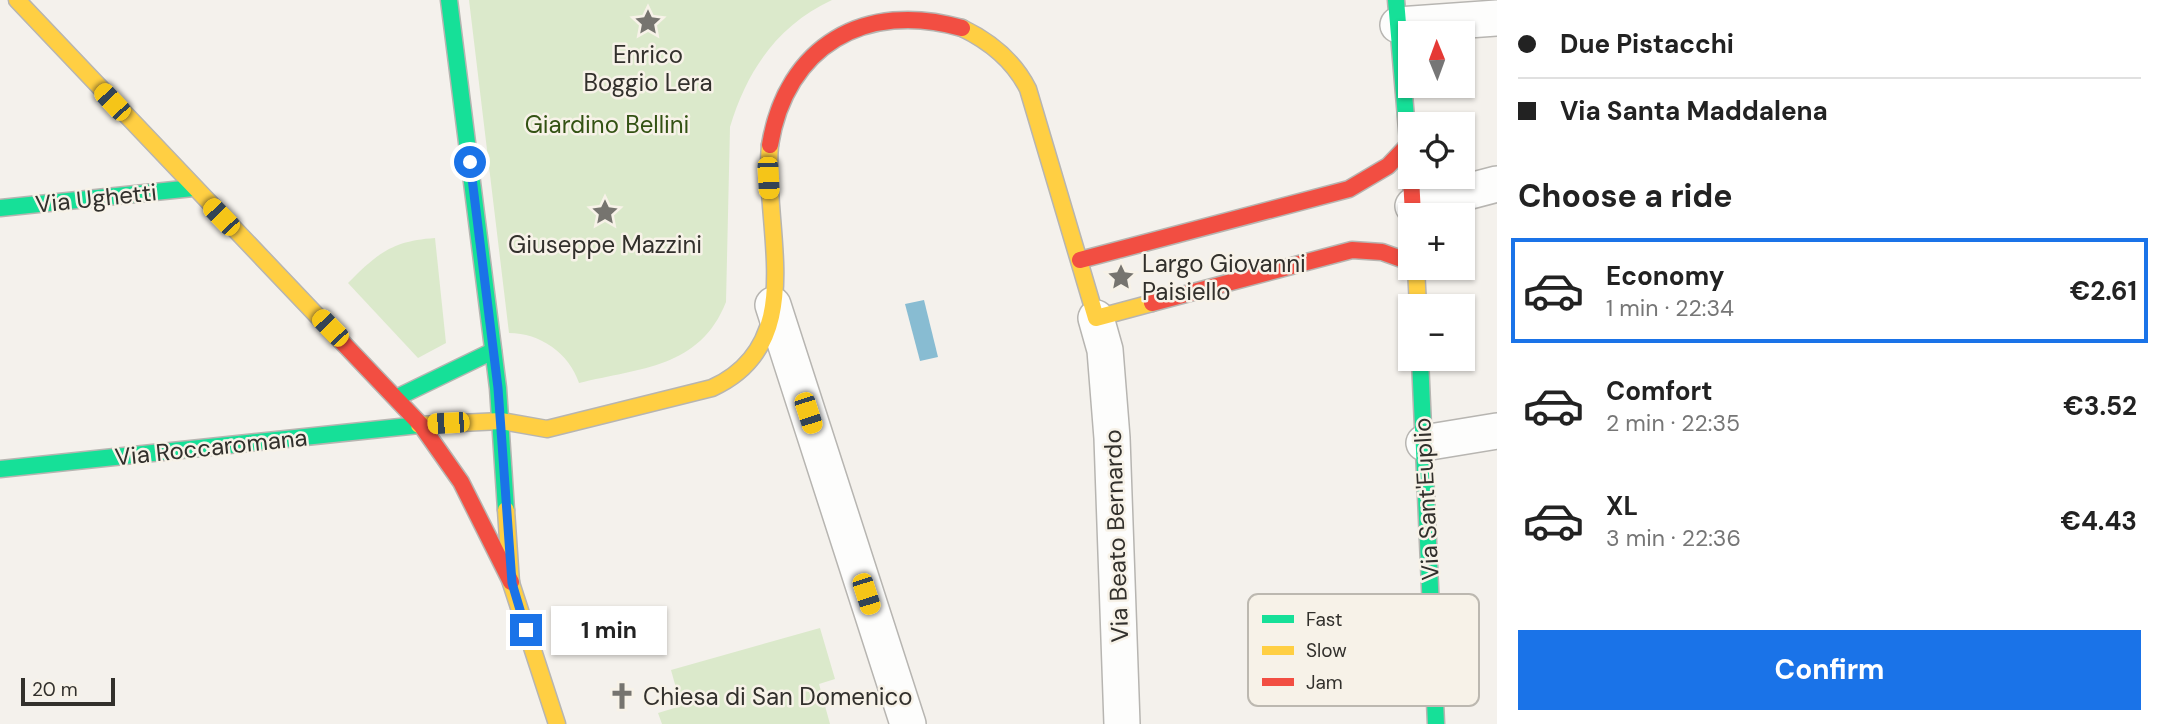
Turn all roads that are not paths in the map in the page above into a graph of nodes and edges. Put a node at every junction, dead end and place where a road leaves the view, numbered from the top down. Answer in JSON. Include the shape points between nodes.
{"nodes":[{"id":1,"x":17,"y":0,"type":"edge"},
{"id":2,"x":449,"y":0,"type":"edge"},
{"id":3,"x":1397,"y":13,"type":"edge"},
{"id":4,"x":1497,"y":18,"type":"edge"},
{"id":5,"x":1406,"y":112,"type":"edge"},
{"id":6,"x":1398,"y":156,"type":"edge"},
{"id":7,"x":1497,"y":184,"type":"edge"},
{"id":8,"x":193,"y":188,"type":"junction"},
{"id":9,"x":1412,"y":199,"type":"edge"},
{"id":10,"x":0,"y":208,"type":"edge"},
{"id":11,"x":1398,"y":255,"type":"edge"},
{"id":12,"x":1080,"y":260,"type":"junction"},
{"id":13,"x":774,"y":305,"type":"junction"},
{"id":14,"x":1100,"y":332,"type":"junction"},
{"id":15,"x":493,"y":351,"type":"junction"},
{"id":16,"x":1421,"y":371,"type":"edge"},
{"id":17,"x":398,"y":397,"type":"junction"},
{"id":18,"x":501,"y":421,"type":"junction"},
{"id":19,"x":421,"y":425,"type":"junction"},
{"id":20,"x":547,"y":429,"type":"junction"},
{"id":21,"x":1497,"y":431,"type":"edge"},
{"id":22,"x":1424,"y":443,"type":"junction"},
{"id":23,"x":515,"y":447,"type":"junction"},
{"id":24,"x":0,"y":469,"type":"edge"},
{"id":25,"x":512,"y":583,"type":"junction"},
{"id":26,"x":1430,"y":594,"type":"edge"},
{"id":27,"x":1435,"y":706,"type":"edge"},
{"id":28,"x":557,"y":724,"type":"edge"},
{"id":29,"x":908,"y":724,"type":"edge"},
{"id":30,"x":1122,"y":724,"type":"edge"},
{"id":31,"x":1436,"y":724,"type":"edge"}],
"edges":[{"from":1,"to":8,"type":"street"},
{"from":2,"to":15,"type":"street"},
{"from":3,"to":4,"type":"street"},
{"from":3,"to":5,"type":"street"},
{"from":6,"to":12,"type":"street","via":[[1349,189]]},
{"from":7,"to":9,"type":"street"},
{"from":8,"to":10,"type":"street","name":"Via Ughetti"},
{"from":8,"to":17,"type":"street"},
{"from":11,"to":14,"type":"street","via":[[1352,250]]},
{"from":12,"to":13,"type":"street","via":[[1029,93],[1018,72],[976,34],[940,20],[902,16],[874,20],[828,41],[807,58],[778,103],[768,152],[777,281]]},
{"from":12,"to":14,"type":"street"},
{"from":13,"to":20,"type":"street","via":[[750,361],[734,377],[712,388]]},
{"from":13,"to":29,"type":"street"},
{"from":14,"to":30,"type":"street","name":"Via Beato Bernardo","via":[[1114,464]]},
{"from":15,"to":17,"type":"street"},
{"from":15,"to":18,"type":"street"},
{"from":16,"to":22,"type":"street","name":"Via Sant'Euplio"},
{"from":17,"to":19,"type":"street"},
{"from":18,"to":19,"type":"street","name":"Via Roccaromana"},
{"from":18,"to":20,"type":"street","name":"Via Roccaromana"},
{"from":18,"to":23,"type":"street"},
{"from":19,"to":24,"type":"street","name":"Via Roccaromana"},
{"from":19,"to":25,"type":"street","via":[[461,482]]},
{"from":20,"to":23,"type":"street"},
{"from":21,"to":22,"type":"street"},
{"from":22,"to":26,"type":"street","name":"Via Sant'Euplio"},
{"from":23,"to":25,"type":"street"},
{"from":25,"to":28,"type":"street"},
{"from":27,"to":31,"type":"street","name":"Via Sant'Euplio"}]}
